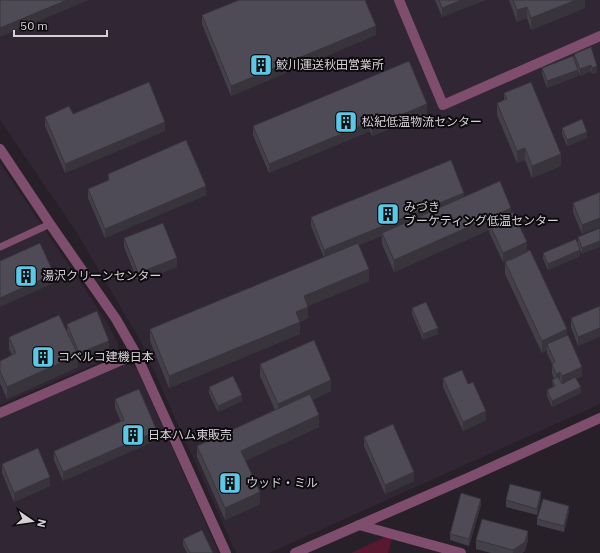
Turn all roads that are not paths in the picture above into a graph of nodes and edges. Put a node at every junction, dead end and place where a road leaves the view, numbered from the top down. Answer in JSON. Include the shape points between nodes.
{"nodes":[{"id":1,"x":399,"y":0,"type":"edge"},
{"id":2,"x":600,"y":36,"type":"edge"},
{"id":3,"x":0,"y":149,"type":"edge"},
{"id":4,"x":50,"y":224,"type":"junction"},
{"id":5,"x":0,"y":247,"type":"edge"},
{"id":6,"x":136,"y":354,"type":"junction"},
{"id":7,"x":0,"y":412,"type":"edge"},
{"id":8,"x":600,"y":418,"type":"edge"},
{"id":9,"x":359,"y":525,"type":"junction"},
{"id":10,"x":444,"y":551,"type":"edge"},
{"id":11,"x":226,"y":553,"type":"edge"},
{"id":12,"x":295,"y":553,"type":"edge"},
{"id":13,"x":461,"y":553,"type":"edge"}],
"edges":[{"from":1,"to":2,"type":"street","via":[[443,105]]},
{"from":3,"to":4,"type":"street"},
{"from":4,"to":5,"type":"lane"},
{"from":4,"to":6,"type":"street","via":[[116,319]]},
{"from":6,"to":7,"type":"street"},
{"from":6,"to":11,"type":"street"},
{"from":8,"to":9,"type":"street"},
{"from":9,"to":10,"type":"street"},
{"from":9,"to":12,"type":"street"},
{"from":10,"to":13,"type":"street"}]}
